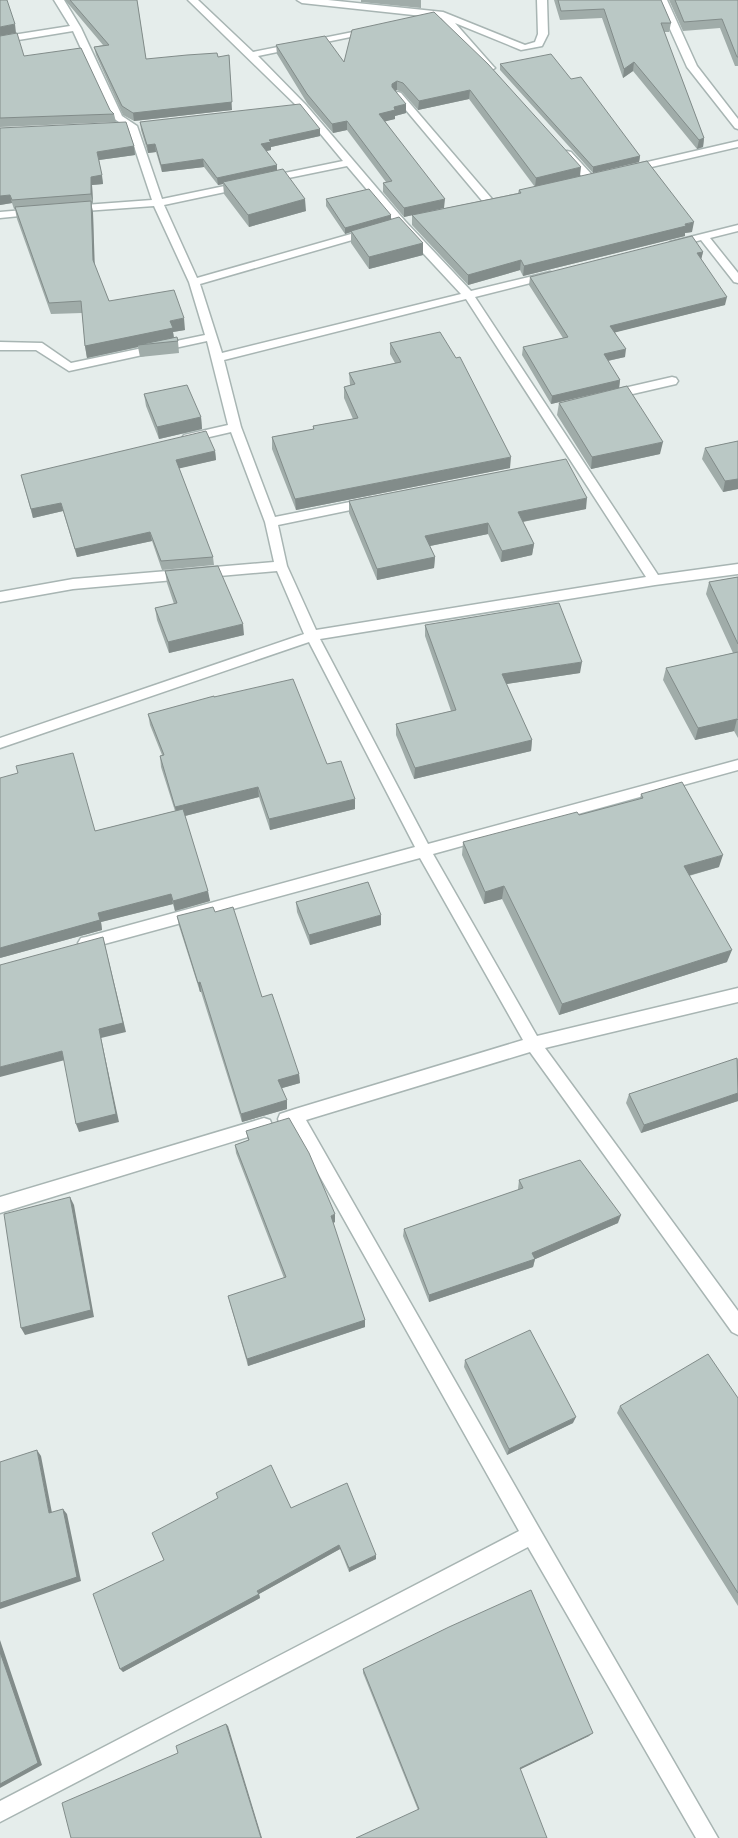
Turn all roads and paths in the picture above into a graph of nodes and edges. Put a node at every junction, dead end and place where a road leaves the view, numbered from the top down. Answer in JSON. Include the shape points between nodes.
{"nodes":[{"id":1,"x":59,"y":0,"type":"edge"},
{"id":2,"x":193,"y":0,"type":"edge"},
{"id":3,"x":302,"y":0,"type":"edge"},
{"id":4,"x":542,"y":0,"type":"edge"},
{"id":5,"x":662,"y":0,"type":"edge"},
{"id":6,"x":443,"y":15,"type":"junction"},
{"id":7,"x":414,"y":21,"type":"edge"},
{"id":8,"x":76,"y":28,"type":"junction"},
{"id":9,"x":376,"y":29,"type":"edge"},
{"id":10,"x":0,"y":40,"type":"edge"},
{"id":11,"x":251,"y":55,"type":"junction"},
{"id":12,"x":496,"y":74,"type":"edge"},
{"id":13,"x":398,"y":95,"type":"edge"},
{"id":14,"x":137,"y":126,"type":"junction"},
{"id":15,"x":738,"y":126,"type":"edge"},
{"id":16,"x":114,"y":127,"type":"edge"},
{"id":17,"x":738,"y":144,"type":"edge"},
{"id":18,"x":563,"y":148,"type":"edge"},
{"id":19,"x":350,"y":162,"type":"junction"},
{"id":20,"x":617,"y":172,"type":"edge"},
{"id":21,"x":589,"y":178,"type":"edge"},
{"id":22,"x":488,"y":201,"type":"edge"},
{"id":23,"x":158,"y":203,"type":"junction"},
{"id":24,"x":0,"y":214,"type":"edge"},
{"id":25,"x":396,"y":224,"type":"junction"},
{"id":26,"x":738,"y":228,"type":"edge"},
{"id":27,"x":704,"y":237,"type":"junction"},
{"id":28,"x":666,"y":246,"type":"edge"},
{"id":29,"x":563,"y":272,"type":"edge"},
{"id":30,"x":738,"y":280,"type":"edge"},
{"id":31,"x":194,"y":282,"type":"junction"},
{"id":32,"x":469,"y":296,"type":"junction"},
{"id":33,"x":211,"y":338,"type":"junction"},
{"id":34,"x":0,"y":346,"type":"edge"},
{"id":35,"x":218,"y":358,"type":"junction"},
{"id":36,"x":672,"y":381,"type":"dead end"},
{"id":37,"x":599,"y":398,"type":"edge"},
{"id":38,"x":235,"y":427,"type":"junction"},
{"id":39,"x":178,"y":440,"type":"edge"},
{"id":40,"x":385,"y":499,"type":"edge"},
{"id":41,"x":271,"y":522,"type":"junction"},
{"id":42,"x":281,"y":566,"type":"junction"},
{"id":43,"x":738,"y":569,"type":"edge"},
{"id":44,"x":655,"y":580,"type":"junction"},
{"id":45,"x":0,"y":597,"type":"edge"},
{"id":46,"x":312,"y":636,"type":"junction"},
{"id":47,"x":0,"y":743,"type":"edge"},
{"id":48,"x":738,"y":765,"type":"edge"},
{"id":49,"x":424,"y":850,"type":"junction"},
{"id":50,"x":67,"y":948,"type":"edge"},
{"id":51,"x":738,"y":995,"type":"edge"},
{"id":52,"x":533,"y":1044,"type":"junction"},
{"id":53,"x":295,"y":1116,"type":"junction"},
{"id":54,"x":0,"y":1205,"type":"edge"},
{"id":55,"x":731,"y":1303,"type":"edge"},
{"id":56,"x":738,"y":1326,"type":"edge"},
{"id":57,"x":532,"y":1535,"type":"junction"},
{"id":58,"x":0,"y":1812,"type":"edge"},
{"id":59,"x":708,"y":1838,"type":"edge"}],
"edges":[{"from":1,"to":8,"type":"street"},
{"from":2,"to":11,"type":"street"},
{"from":3,"to":6,"type":"street"},
{"from":4,"to":6,"type":"street","via":[[544,34],[539,44],[524,48]]},
{"from":5,"to":15,"type":"street","via":[[692,67]]},
{"from":6,"to":7,"type":"street"},
{"from":6,"to":12,"type":"street"},
{"from":8,"to":10,"type":"street"},
{"from":8,"to":14,"type":"street","via":[[118,118]]},
{"from":9,"to":11,"type":"street"},
{"from":11,"to":19,"type":"street"},
{"from":13,"to":22,"type":"street"},
{"from":14,"to":16,"type":"street"},
{"from":14,"to":23,"type":"street"},
{"from":17,"to":20,"type":"street"},
{"from":18,"to":21,"type":"street"},
{"from":19,"to":23,"type":"street"},
{"from":19,"to":25,"type":"street"},
{"from":23,"to":24,"type":"street"},
{"from":23,"to":31,"type":"street"},
{"from":25,"to":31,"type":"street"},
{"from":25,"to":32,"type":"street"},
{"from":26,"to":27,"type":"street"},
{"from":27,"to":28,"type":"street"},
{"from":27,"to":30,"type":"street"},
{"from":29,"to":32,"type":"street"},
{"from":31,"to":33,"type":"street"},
{"from":32,"to":35,"type":"street"},
{"from":32,"to":44,"type":"street","via":[[549,411],[572,462]]},
{"from":33,"to":34,"type":"street","via":[[68,367],[38,346]]},
{"from":33,"to":35,"type":"street"},
{"from":35,"to":38,"type":"street"},
{"from":36,"to":37,"type":"street"},
{"from":38,"to":39,"type":"street"},
{"from":38,"to":41,"type":"street"},
{"from":40,"to":41,"type":"street"},
{"from":41,"to":42,"type":"street"},
{"from":42,"to":45,"type":"street","via":[[73,584]]},
{"from":42,"to":46,"type":"street"},
{"from":43,"to":44,"type":"street"},
{"from":44,"to":46,"type":"street"},
{"from":46,"to":47,"type":"street"},
{"from":46,"to":49,"type":"street"},
{"from":48,"to":49,"type":"street"},
{"from":49,"to":50,"type":"street"},
{"from":49,"to":52,"type":"street"},
{"from":51,"to":52,"type":"street"},
{"from":52,"to":53,"type":"street"},
{"from":52,"to":55,"type":"street"},
{"from":53,"to":54,"type":"street"},
{"from":53,"to":57,"type":"street"},
{"from":55,"to":56,"type":"street"},
{"from":57,"to":58,"type":"street"},
{"from":57,"to":59,"type":"street"}]}
